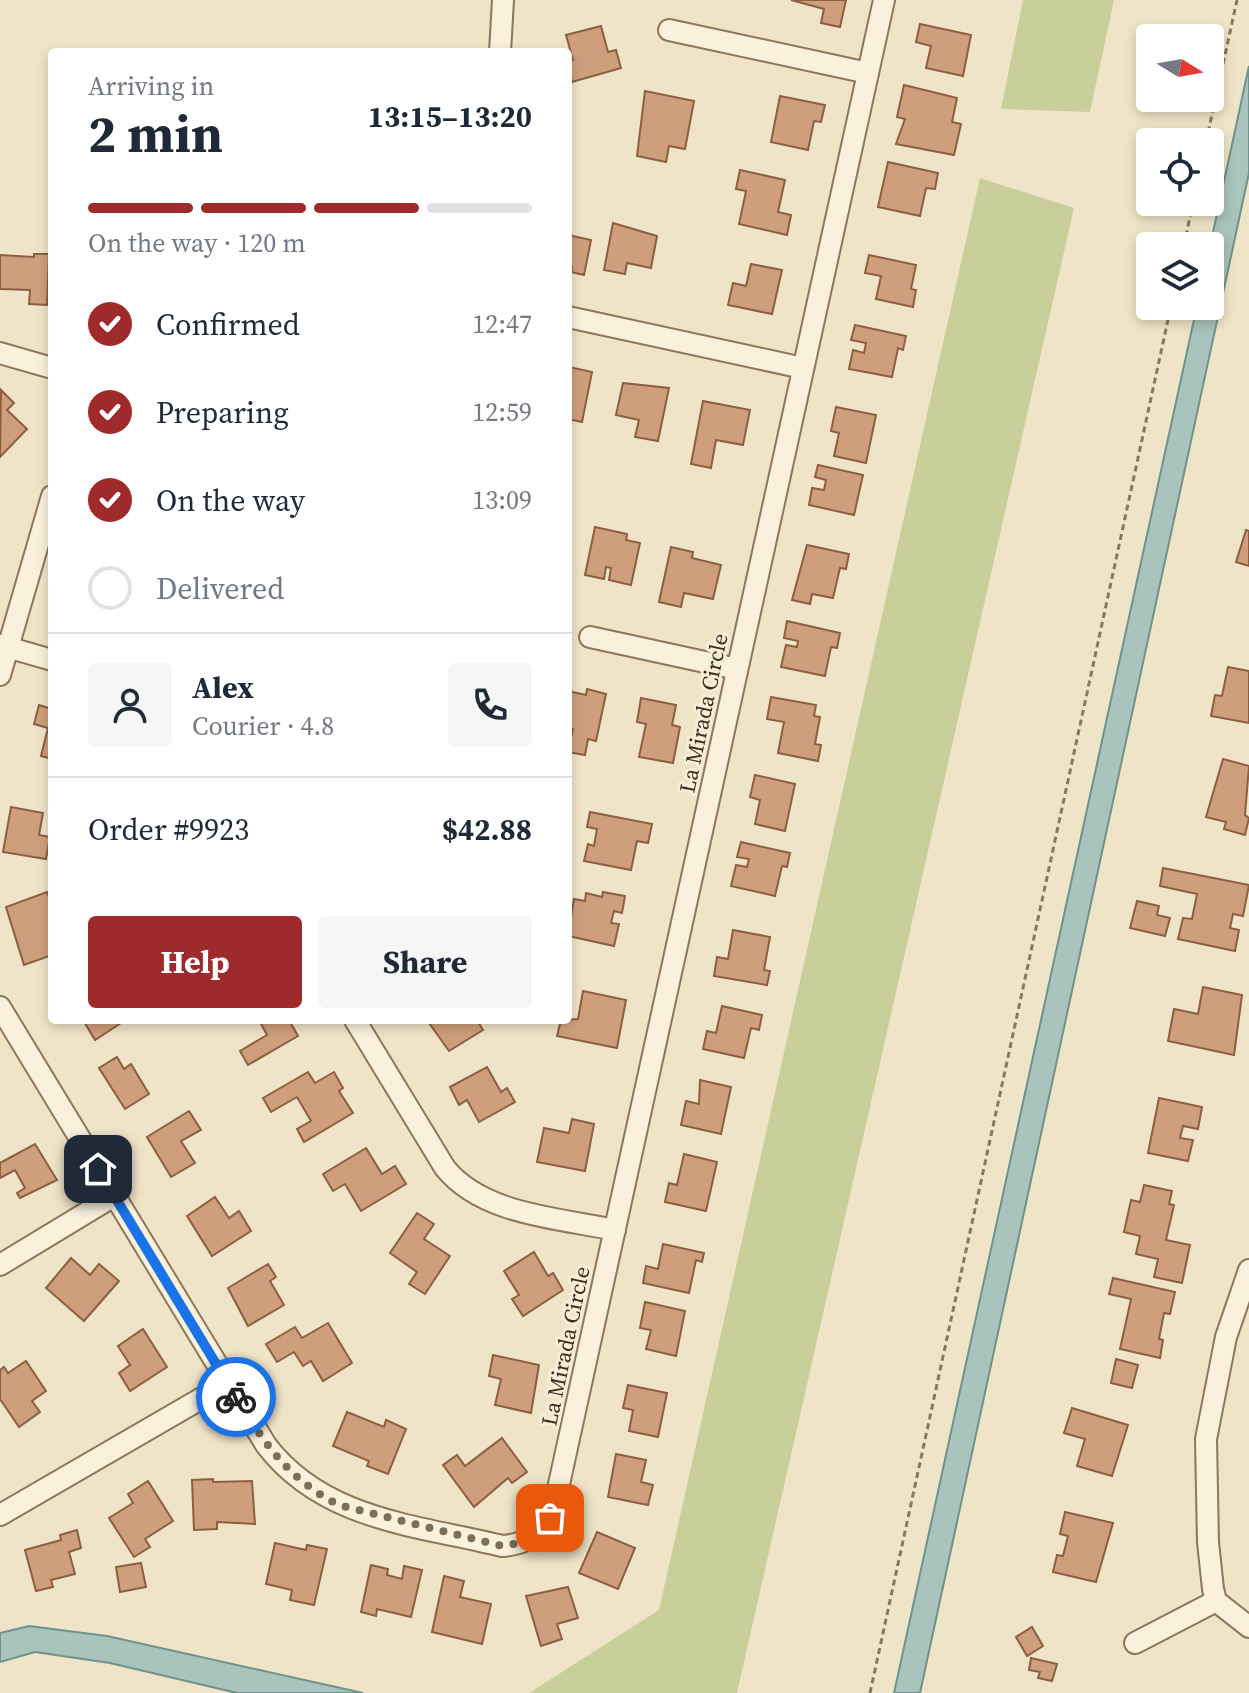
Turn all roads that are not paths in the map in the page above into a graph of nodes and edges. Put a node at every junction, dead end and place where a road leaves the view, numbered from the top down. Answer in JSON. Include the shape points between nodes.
{"nodes":[{"id":1,"x":503,"y":0,"type":"edge"},
{"id":2,"x":884,"y":0,"type":"edge"},
{"id":3,"x":669,"y":30,"type":"dead end"},
{"id":4,"x":500,"y":48,"type":"edge"},
{"id":5,"x":868,"y":73,"type":"junction"},
{"id":6,"x":572,"y":318,"type":"edge"},
{"id":7,"x":0,"y":353,"type":"edge"},
{"id":8,"x":48,"y":367,"type":"edge"},
{"id":9,"x":803,"y":368,"type":"junction"},
{"id":10,"x":48,"y":508,"type":"edge"},
{"id":11,"x":590,"y":637,"type":"dead end"},
{"id":12,"x":4,"y":646,"type":"edge"},
{"id":13,"x":48,"y":659,"type":"edge"},
{"id":14,"x":737,"y":669,"type":"junction"},
{"id":15,"x":0,"y":675,"type":"edge"},
{"id":16,"x":0,"y":1007,"type":"edge"},
{"id":17,"x":357,"y":1024,"type":"edge"},
{"id":18,"x":114,"y":1196,"type":"junction"},
{"id":19,"x":615,"y":1230,"type":"junction"},
{"id":20,"x":0,"y":1265,"type":"edge"},
{"id":21,"x":1249,"y":1270,"type":"edge"},
{"id":22,"x":228,"y":1383,"type":"junction"},
{"id":23,"x":0,"y":1515,"type":"edge"},
{"id":24,"x":1216,"y":1601,"type":"junction"},
{"id":25,"x":1249,"y":1627,"type":"edge"},
{"id":26,"x":1135,"y":1643,"type":"dead end"}],
"edges":[{"from":1,"to":4,"type":"street"},
{"from":2,"to":5,"type":"street","name":"La Mirada Circle"},
{"from":3,"to":5,"type":"street"},
{"from":5,"to":9,"type":"street","name":"La Mirada Circle"},
{"from":6,"to":9,"type":"street"},
{"from":7,"to":8,"type":"street"},
{"from":9,"to":14,"type":"street","name":"La Mirada Circle"},
{"from":10,"to":12,"type":"street"},
{"from":11,"to":14,"type":"street"},
{"from":12,"to":13,"type":"street"},
{"from":12,"to":15,"type":"street"},
{"from":14,"to":19,"type":"street","name":"La Mirada Circle"},
{"from":16,"to":18,"type":"street","name":"La Mirada Circle"},
{"from":17,"to":19,"type":"street","via":[[460,1185],[490,1202]]},
{"from":18,"to":20,"type":"street"},
{"from":18,"to":22,"type":"street","name":"La Mirada Circle"},
{"from":19,"to":22,"type":"street","name":"La Mirada Circle","via":[[554,1507],[544,1528],[525,1542],[502,1546],[362,1512],[317,1494],[280,1464]]},
{"from":21,"to":24,"type":"street","via":[[1226,1337],[1206,1439],[1208,1542]]},
{"from":22,"to":23,"type":"street"},
{"from":24,"to":25,"type":"street"},
{"from":24,"to":26,"type":"street"}]}
